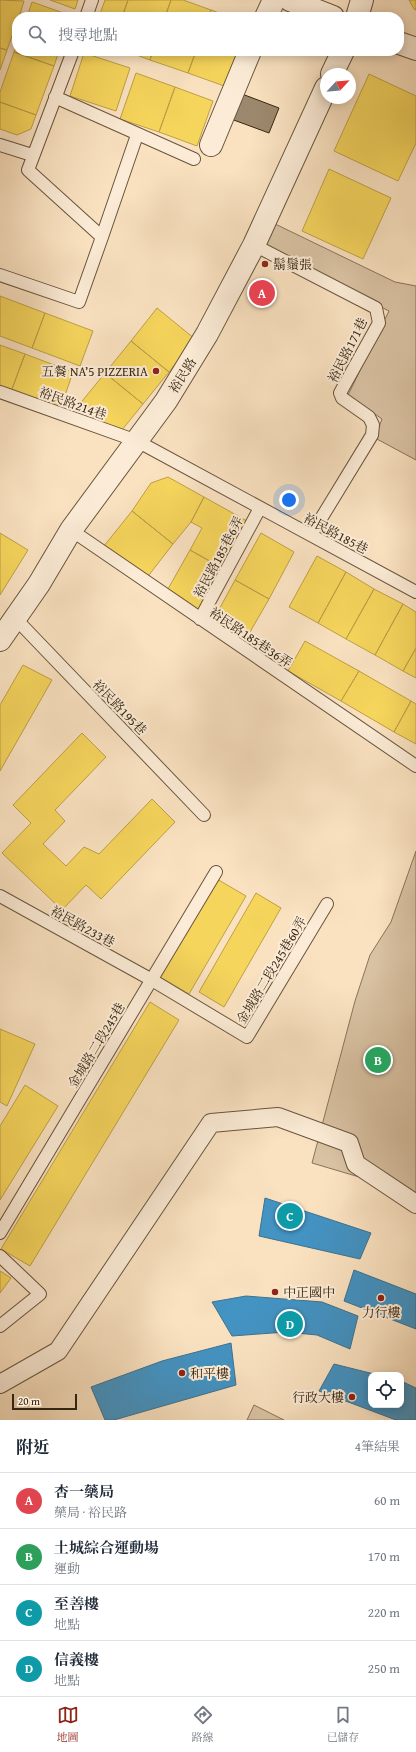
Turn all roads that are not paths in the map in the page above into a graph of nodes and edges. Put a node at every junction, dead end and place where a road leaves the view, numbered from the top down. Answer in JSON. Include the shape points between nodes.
{"nodes":[{"id":1,"x":92,"y":0,"type":"edge"},
{"id":2,"x":274,"y":0,"type":"edge"},
{"id":3,"x":290,"y":0,"type":"edge"},
{"id":4,"x":362,"y":0,"type":"edge"},
{"id":5,"x":88,"y":12,"type":"edge"},
{"id":6,"x":268,"y":12,"type":"edge"},
{"id":7,"x":320,"y":12,"type":"edge"},
{"id":8,"x":358,"y":12,"type":"edge"},
{"id":9,"x":404,"y":45,"type":"edge"},
{"id":10,"x":416,"y":50,"type":"edge"},
{"id":11,"x":71,"y":56,"type":"edge"},
{"id":12,"x":248,"y":56,"type":"edge"},
{"id":13,"x":341,"y":56,"type":"edge"},
{"id":14,"x":335,"y":68,"type":"edge"},
{"id":15,"x":55,"y":97,"type":"junction"},
{"id":16,"x":320,"y":101,"type":"edge"},
{"id":17,"x":137,"y":135,"type":"junction"},
{"id":18,"x":0,"y":145,"type":"edge"},
{"id":19,"x":211,"y":145,"type":"dead end"},
{"id":20,"x":32,"y":155,"type":"junction"},
{"id":21,"x":194,"y":159,"type":"dead end"},
{"id":22,"x":102,"y":237,"type":"junction"},
{"id":23,"x":254,"y":244,"type":"junction"},
{"id":24,"x":0,"y":275,"type":"edge"},
{"id":25,"x":0,"y":392,"type":"edge"},
{"id":26,"x":137,"y":441,"type":"junction"},
{"id":27,"x":260,"y":508,"type":"junction"},
{"id":28,"x":71,"y":530,"type":"junction"},
{"id":29,"x":311,"y":535,"type":"junction"},
{"id":30,"x":416,"y":592,"type":"edge"},
{"id":31,"x":15,"y":618,"type":"junction"},
{"id":32,"x":200,"y":619,"type":"junction"},
{"id":33,"x":0,"y":640,"type":"edge"},
{"id":34,"x":416,"y":766,"type":"edge"},
{"id":35,"x":204,"y":815,"type":"dead end"},
{"id":36,"x":216,"y":872,"type":"dead end"},
{"id":37,"x":0,"y":896,"type":"edge"},
{"id":38,"x":327,"y":904,"type":"dead end"},
{"id":39,"x":152,"y":980,"type":"junction"},
{"id":40,"x":416,"y":1204,"type":"edge"},
{"id":41,"x":0,"y":1233,"type":"edge"},
{"id":42,"x":0,"y":1256,"type":"edge"},
{"id":43,"x":0,"y":1326,"type":"edge"},
{"id":44,"x":0,"y":1384,"type":"edge"}],
"edges":[{"from":1,"to":5,"type":"lane"},
{"from":2,"to":6,"type":"street"},
{"from":3,"to":7,"type":"street"},
{"from":4,"to":8,"type":"street"},
{"from":9,"to":10,"type":"street"},
{"from":11,"to":15,"type":"lane"},
{"from":12,"to":19,"type":"street"},
{"from":13,"to":14,"type":"street"},
{"from":15,"to":17,"type":"lane"},
{"from":15,"to":20,"type":"lane"},
{"from":16,"to":23,"type":"street","name":"裕民路"},
{"from":17,"to":21,"type":"lane"},
{"from":17,"to":22,"type":"lane"},
{"from":18,"to":20,"type":"lane"},
{"from":20,"to":22,"type":"lane","via":[[28,170]]},
{"from":22,"to":24,"type":"lane","via":[[78,302]]},
{"from":23,"to":26,"type":"street","name":"裕民路","via":[[207,334],[166,401]]},
{"from":23,"to":29,"type":"lane","name":"裕民路171巷","via":[[376,308],[379,323],[340,393],[342,398],[369,417],[373,425],[372,435]]},
{"from":25,"to":26,"type":"lane","name":"裕民路214巷"},
{"from":26,"to":27,"type":"lane","name":"裕民路185巷"},
{"from":26,"to":28,"type":"street","name":"裕民路"},
{"from":27,"to":29,"type":"lane","name":"裕民路185巷"},
{"from":27,"to":32,"type":"lane","name":"裕民路185巷6弄"},
{"from":28,"to":31,"type":"street","name":"裕民路"},
{"from":28,"to":32,"type":"lane","name":"裕民路185巷36弄"},
{"from":29,"to":30,"type":"lane","name":"裕民路185巷"},
{"from":31,"to":33,"type":"street","name":"裕民路"},
{"from":31,"to":35,"type":"lane","name":"裕民路195巷"},
{"from":32,"to":34,"type":"lane","name":"裕民路185巷36弄"},
{"from":36,"to":39,"type":"lane","name":"金城路二段245巷"},
{"from":37,"to":39,"type":"lane","name":"裕民路233巷"},
{"from":38,"to":39,"type":"lane","name":"金城路二段245巷60弄","via":[[247,1037]]},
{"from":39,"to":41,"type":"lane","name":"金城路二段245巷"},
{"from":40,"to":44,"type":"street","via":[[356,1164],[349,1143],[278,1117],[211,1123],[58,1351]]},
{"from":42,"to":43,"type":"lane","via":[[40,1294]]}]}
